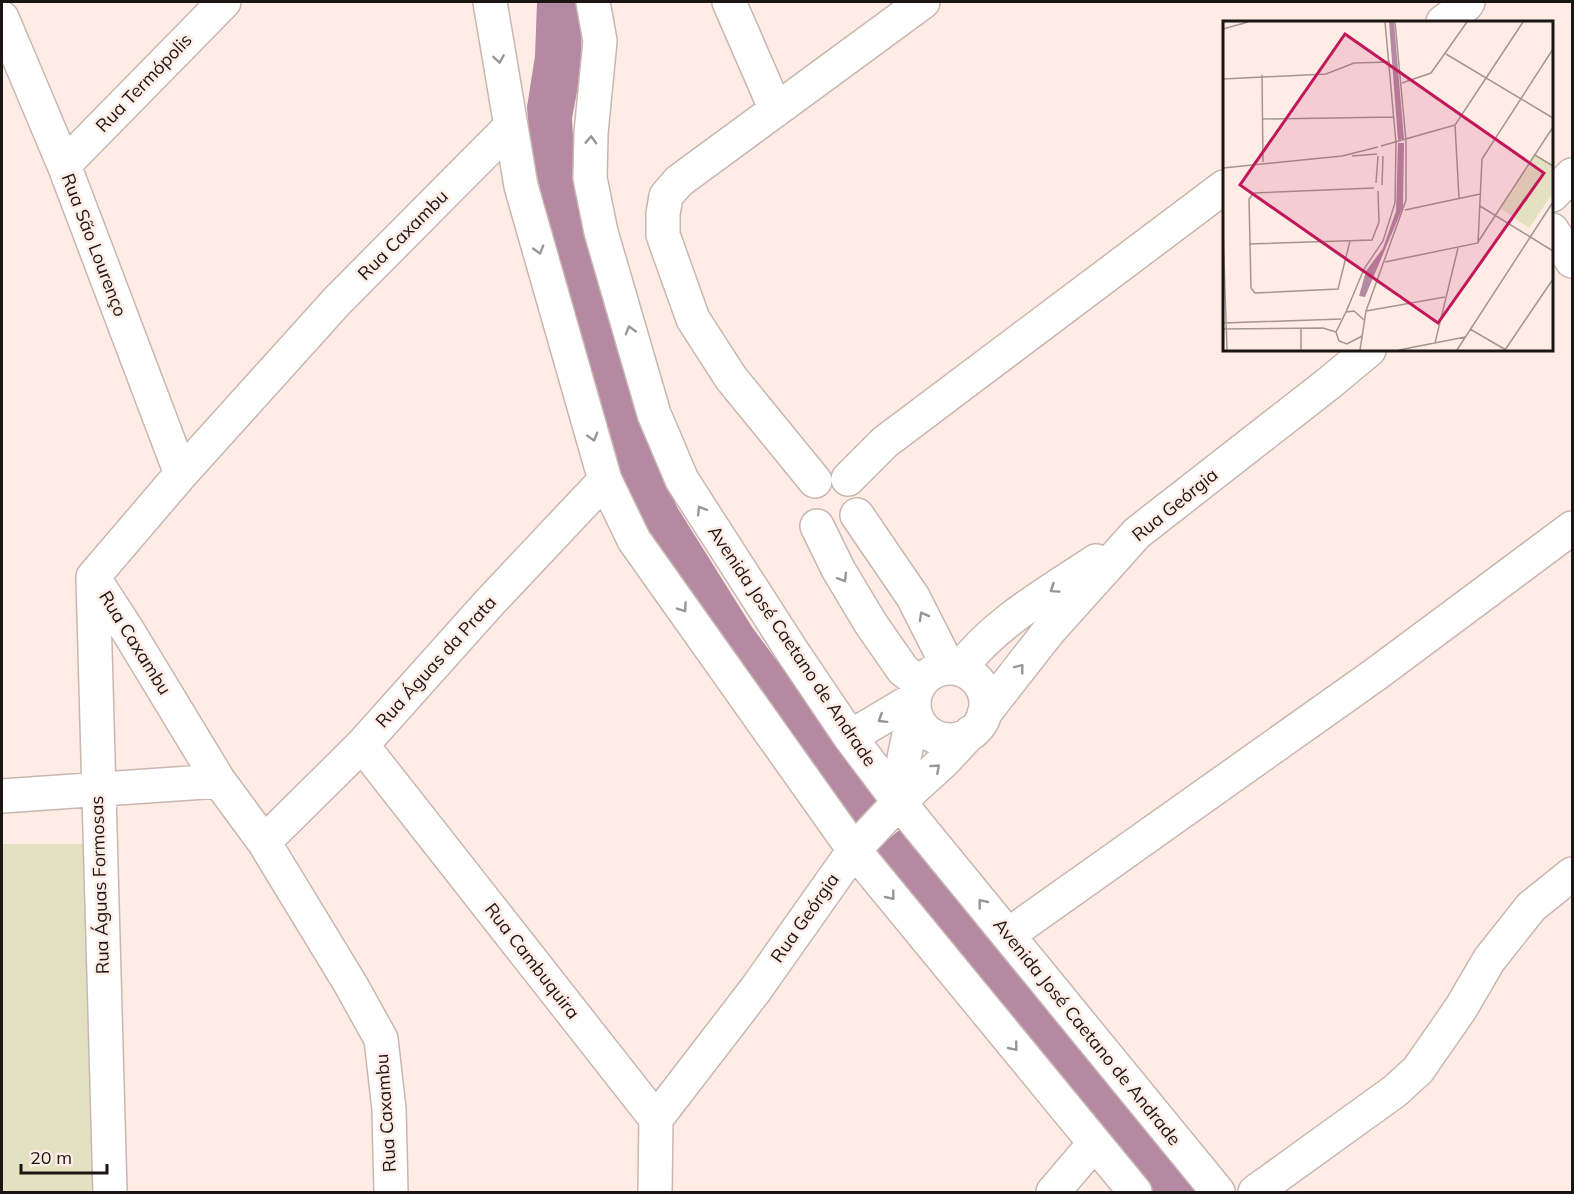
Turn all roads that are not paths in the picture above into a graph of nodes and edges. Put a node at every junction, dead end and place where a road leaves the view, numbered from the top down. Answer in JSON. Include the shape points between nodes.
{"nodes":[{"id":1,"x":224,"y":2,"type":"edge"},
{"id":2,"x":490,"y":2,"type":"edge"},
{"id":3,"x":593,"y":2,"type":"edge"},
{"id":4,"x":729,"y":2,"type":"edge"},
{"id":5,"x":923,"y":2,"type":"edge"},
{"id":6,"x":1468,"y":2,"type":"edge"},
{"id":7,"x":2,"y":18,"type":"edge"},
{"id":8,"x":1444,"y":21,"type":"edge"},
{"id":9,"x":776,"y":110,"type":"junction"},
{"id":10,"x":510,"y":127,"type":"junction"},
{"id":11,"x":64,"y":165,"type":"junction"},
{"id":12,"x":1572,"y":175,"type":"edge"},
{"id":13,"x":1223,"y":188,"type":"edge"},
{"id":14,"x":1553,"y":193,"type":"edge"},
{"id":15,"x":1553,"y":233,"type":"edge"},
{"id":16,"x":1572,"y":261,"type":"edge"},
{"id":17,"x":1368,"y":351,"type":"edge"},
{"id":18,"x":181,"y":474,"type":"junction"},
{"id":19,"x":848,"y":479,"type":"junction"},
{"id":20,"x":605,"y":480,"type":"junction"},
{"id":21,"x":815,"y":481,"type":"junction"},
{"id":22,"x":857,"y":516,"type":"junction"},
{"id":23,"x":817,"y":526,"type":"junction"},
{"id":24,"x":1572,"y":528,"type":"edge"},
{"id":25,"x":1137,"y":533,"type":"junction"},
{"id":26,"x":93,"y":577,"type":"junction"},
{"id":27,"x":955,"y":669,"type":"junction"},
{"id":28,"x":916,"y":698,"type":"junction"},
{"id":29,"x":977,"y":723,"type":"junction"},
{"id":30,"x":850,"y":737,"type":"junction"},
{"id":31,"x":362,"y":745,"type":"junction"},
{"id":32,"x":219,"y":781,"type":"junction"},
{"id":33,"x":98,"y":790,"type":"junction"},
{"id":34,"x":2,"y":796,"type":"edge"},
{"id":35,"x":899,"y":802,"type":"junction"},
{"id":36,"x":264,"y":842,"type":"junction"},
{"id":37,"x":854,"y":850,"type":"junction"},
{"id":38,"x":1572,"y":874,"type":"edge"},
{"id":39,"x":1008,"y":935,"type":"junction"},
{"id":40,"x":656,"y":1119,"type":"junction"},
{"id":41,"x":1094,"y":1144,"type":"junction"},
{"id":42,"x":110,"y":1192,"type":"edge"},
{"id":43,"x":391,"y":1192,"type":"edge"},
{"id":44,"x":655,"y":1192,"type":"edge"},
{"id":45,"x":1053,"y":1192,"type":"edge"},
{"id":46,"x":1135,"y":1192,"type":"edge"},
{"id":47,"x":1218,"y":1192,"type":"edge"},
{"id":48,"x":1255,"y":1192,"type":"edge"}],
"edges":[{"from":1,"to":11,"type":"street","name":"Rua Termópolis"},
{"from":2,"to":10,"type":"street","one_way":true},
{"from":30,"to":3,"type":"street","name":"Avenida José Caetano de Andrade","one_way":true,"via":[[682,480],[654,414],[601,232],[590,178],[600,40]]},
{"from":4,"to":9,"type":"street"},
{"from":5,"to":9,"type":"street"},
{"from":6,"to":8,"type":"street"},
{"from":7,"to":11,"type":"street","name":"Rua São Lourenço"},
{"from":9,"to":21,"type":"street","via":[[679,181],[666,196],[663,235],[693,319],[731,378]]},
{"from":10,"to":18,"type":"street","name":"Rua Caxambu","via":[[338,300]]},
{"from":10,"to":20,"type":"street","one_way":true,"via":[[521,186]]},
{"from":11,"to":18,"type":"street","name":"Rua São Lourenço"},
{"from":12,"to":14,"type":"street"},
{"from":13,"to":19,"type":"street","via":[[885,442]]},
{"from":15,"to":16,"type":"street"},
{"from":17,"to":25,"type":"street","name":"Rua Geórgia"},
{"from":18,"to":26,"type":"street","name":"Rua Caxambu"},
{"from":19,"to":21,"type":"street","via":[[831,475]]},
{"from":19,"to":22,"type":"street","via":[[860,496]]},
{"from":20,"to":31,"type":"street","name":"Rua Águas da Prata"},
{"from":20,"to":37,"type":"street","one_way":true,"via":[[634,540]]},
{"from":21,"to":23,"type":"street","via":[[805,499],[810,519]]},
{"from":22,"to":23,"type":"street","via":[[835,531]]},
{"from":27,"to":22,"type":"street","one_way":true,"via":[[913,597]]},
{"from":23,"to":28,"type":"street","one_way":true,"via":[[838,569],[903,670]]},
{"from":24,"to":39,"type":"street","via":[[1376,674]]},
{"from":25,"to":27,"type":"street","one_way":true,"via":[[1030,605]]},
{"from":29,"to":25,"type":"street","name":"Rua Geórgia","one_way":true,"via":[[1048,632]]},
{"from":26,"to":32,"type":"street","name":"Rua Caxambu"},
{"from":26,"to":33,"type":"street","name":"Rua Águas Formosas"},
{"from":27,"to":28,"type":"street","via":[[933,672]]},
{"from":27,"to":29,"type":"street","via":[[970,674],[983,692],[985,703]]},
{"from":28,"to":29,"type":"street","via":[[919,722],[937,737],[960,738]]},
{"from":28,"to":30,"type":"street","one_way":true},
{"from":28,"to":35,"type":"street"},
{"from":35,"to":29,"type":"street","name":"Rua Geórgia","one_way":true,"via":[[944,761]]},
{"from":30,"to":35,"type":"street","name":"Avenida José Caetano de Andrade"},
{"from":31,"to":36,"type":"street","name":"Rua Águas da Prata"},
{"from":31,"to":40,"type":"street","name":"Rua Cambuquira"},
{"from":32,"to":33,"type":"street"},
{"from":32,"to":36,"type":"street","name":"Rua Caxambu"},
{"from":33,"to":34,"type":"street"},
{"from":33,"to":42,"type":"street","name":"Rua Águas Formosas"},
{"from":35,"to":37,"type":"street","name":"Rua Geórgia"},
{"from":39,"to":35,"type":"street","name":"Avenida José Caetano de Andrade","one_way":true},
{"from":36,"to":43,"type":"street","name":"Rua Caxambu","via":[[381,1040],[389,1109]]},
{"from":37,"to":40,"type":"street","name":"Rua Geórgia"},
{"from":37,"to":41,"type":"street","one_way":true},
{"from":38,"to":48,"type":"street","via":[[1531,907],[1489,960],[1418,1070],[1395,1091]]},
{"from":39,"to":47,"type":"street","name":"Avenida José Caetano de Andrade"},
{"from":40,"to":44,"type":"street"},
{"from":41,"to":45,"type":"street"},
{"from":41,"to":46,"type":"street"}]}
